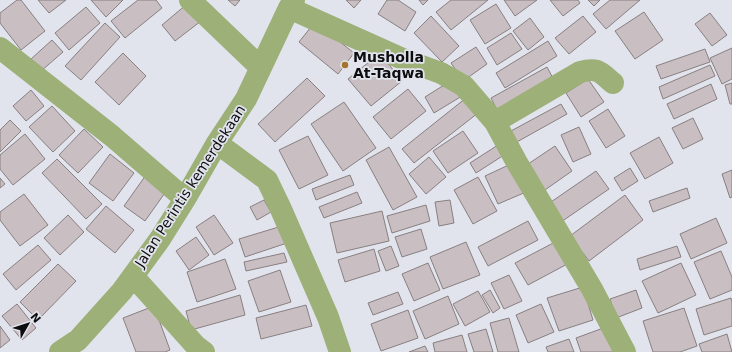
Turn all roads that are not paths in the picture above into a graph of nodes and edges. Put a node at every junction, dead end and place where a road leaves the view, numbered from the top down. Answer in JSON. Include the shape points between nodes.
{"nodes":[{"id":1,"x":190,"y":0,"type":"edge"},
{"id":2,"x":291,"y":4,"type":"edge"},
{"id":3,"x":0,"y":48,"type":"edge"},
{"id":4,"x":260,"y":67,"type":"junction"},
{"id":5,"x":613,"y":83,"type":"dead end"},
{"id":6,"x":496,"y":122,"type":"junction"},
{"id":7,"x":217,"y":143,"type":"junction"},
{"id":8,"x":185,"y":199,"type":"junction"},
{"id":9,"x":133,"y":276,"type":"junction"},
{"id":10,"x":60,"y":352,"type":"edge"},
{"id":11,"x":204,"y":352,"type":"edge"},
{"id":12,"x":340,"y":352,"type":"edge"},
{"id":13,"x":625,"y":352,"type":"edge"}],
"edges":[{"from":1,"to":4,"type":"street"},
{"from":2,"to":4,"type":"street","name":"Jalan Perintis kemerdekaan"},
{"from":2,"to":6,"type":"street","via":[[464,86]]},
{"from":3,"to":8,"type":"street","via":[[112,136]]},
{"from":4,"to":7,"type":"street","name":"Jalan Perintis kemerdekaan","via":[[246,99]]},
{"from":5,"to":6,"type":"street","via":[[601,72],[590,69],[580,72]]},
{"from":6,"to":13,"type":"street","via":[[592,289]]},
{"from":7,"to":8,"type":"street","name":"Jalan Perintis kemerdekaan"},
{"from":7,"to":12,"type":"street","via":[[267,180],[328,317]]},
{"from":8,"to":9,"type":"street","name":"Jalan Perintis kemerdekaan"},
{"from":9,"to":10,"type":"street","name":"Jalan Perintis kemerdekaan","via":[[122,292],[78,340]]},
{"from":9,"to":11,"type":"street"}]}
